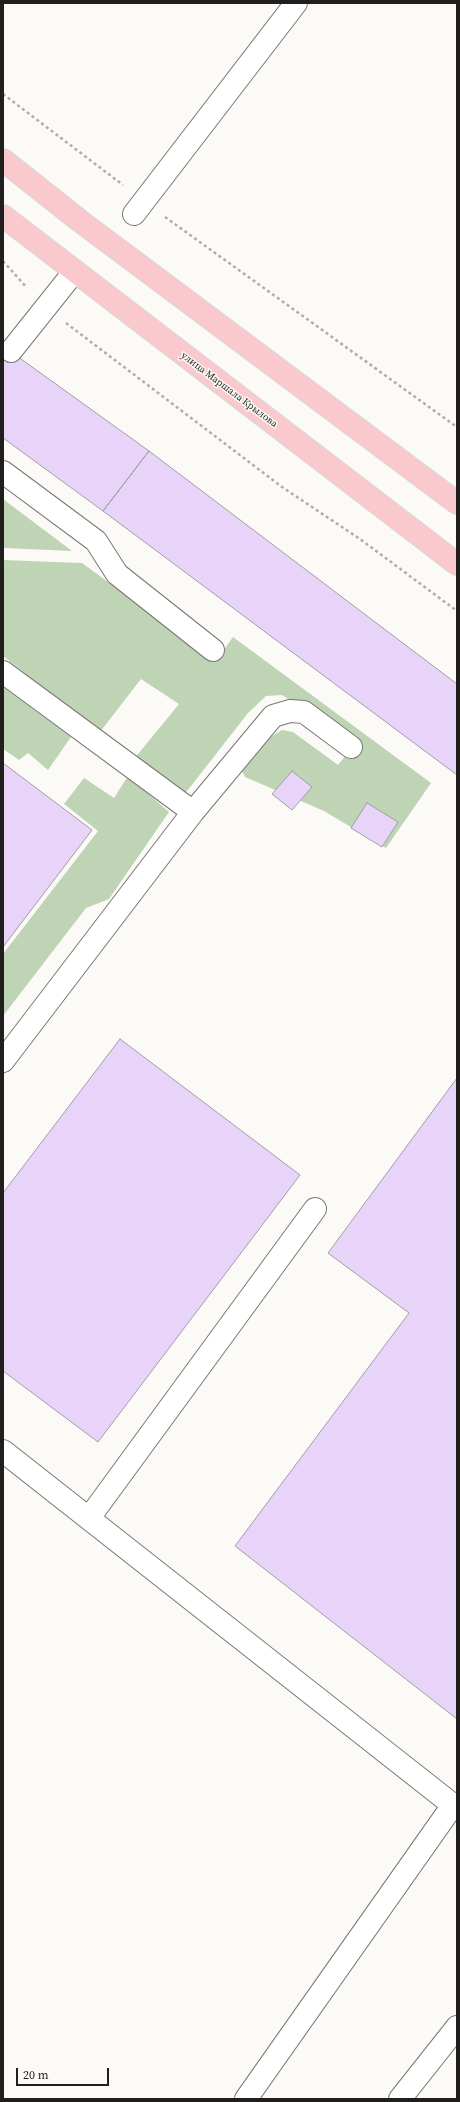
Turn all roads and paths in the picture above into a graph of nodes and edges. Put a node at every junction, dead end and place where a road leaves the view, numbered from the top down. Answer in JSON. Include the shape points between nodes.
{"nodes":[{"id":1,"x":296,"y":3,"type":"edge"},
{"id":2,"x":3,"y":94,"type":"edge"},
{"id":3,"x":3,"y":160,"type":"edge"},
{"id":4,"x":139,"y":207,"type":"junction"},
{"id":5,"x":3,"y":216,"type":"edge"},
{"id":6,"x":3,"y":262,"type":"edge"},
{"id":7,"x":74,"y":272,"type":"junction"},
{"id":8,"x":46,"y":307,"type":"junction"},
{"id":9,"x":11,"y":351,"type":"dead end"},
{"id":10,"x":457,"y":427,"type":"edge"},
{"id":11,"x":3,"y":472,"type":"edge"},
{"id":12,"x":457,"y":504,"type":"edge"},
{"id":13,"x":457,"y":564,"type":"edge"},
{"id":14,"x":457,"y":612,"type":"edge"},
{"id":15,"x":213,"y":650,"type":"dead end"},
{"id":16,"x":3,"y":672,"type":"edge"},
{"id":17,"x":351,"y":747,"type":"dead end"},
{"id":18,"x":193,"y":812,"type":"junction"},
{"id":19,"x":3,"y":1060,"type":"edge"},
{"id":20,"x":315,"y":1209,"type":"dead end"},
{"id":21,"x":3,"y":1451,"type":"edge"},
{"id":22,"x":89,"y":1518,"type":"junction"},
{"id":23,"x":457,"y":2027,"type":"edge"},
{"id":24,"x":246,"y":2099,"type":"edge"},
{"id":25,"x":400,"y":2099,"type":"edge"}],
"edges":[{"from":1,"to":4,"type":"street"},
{"from":2,"to":4,"type":"path"},
{"from":3,"to":12,"type":"main road"},
{"from":4,"to":10,"type":"path"},
{"from":5,"to":7,"type":"main road","name":"улица Маршала Крылова"},
{"from":6,"to":8,"type":"path"},
{"from":7,"to":8,"type":"street"},
{"from":7,"to":13,"type":"main road","name":"улица Маршала Крылова"},
{"from":8,"to":9,"type":"street"},
{"from":8,"to":14,"type":"path","via":[[282,487],[360,539]]},
{"from":11,"to":15,"type":"street","via":[[96,541],[117,574]]},
{"from":16,"to":18,"type":"street"},
{"from":17,"to":18,"type":"street","via":[[304,712],[290,711],[273,716]]},
{"from":18,"to":19,"type":"street"},
{"from":20,"to":22,"type":"street"},
{"from":21,"to":22,"type":"street"},
{"from":22,"to":24,"type":"street","via":[[453,1804]]},
{"from":23,"to":25,"type":"street"}]}
